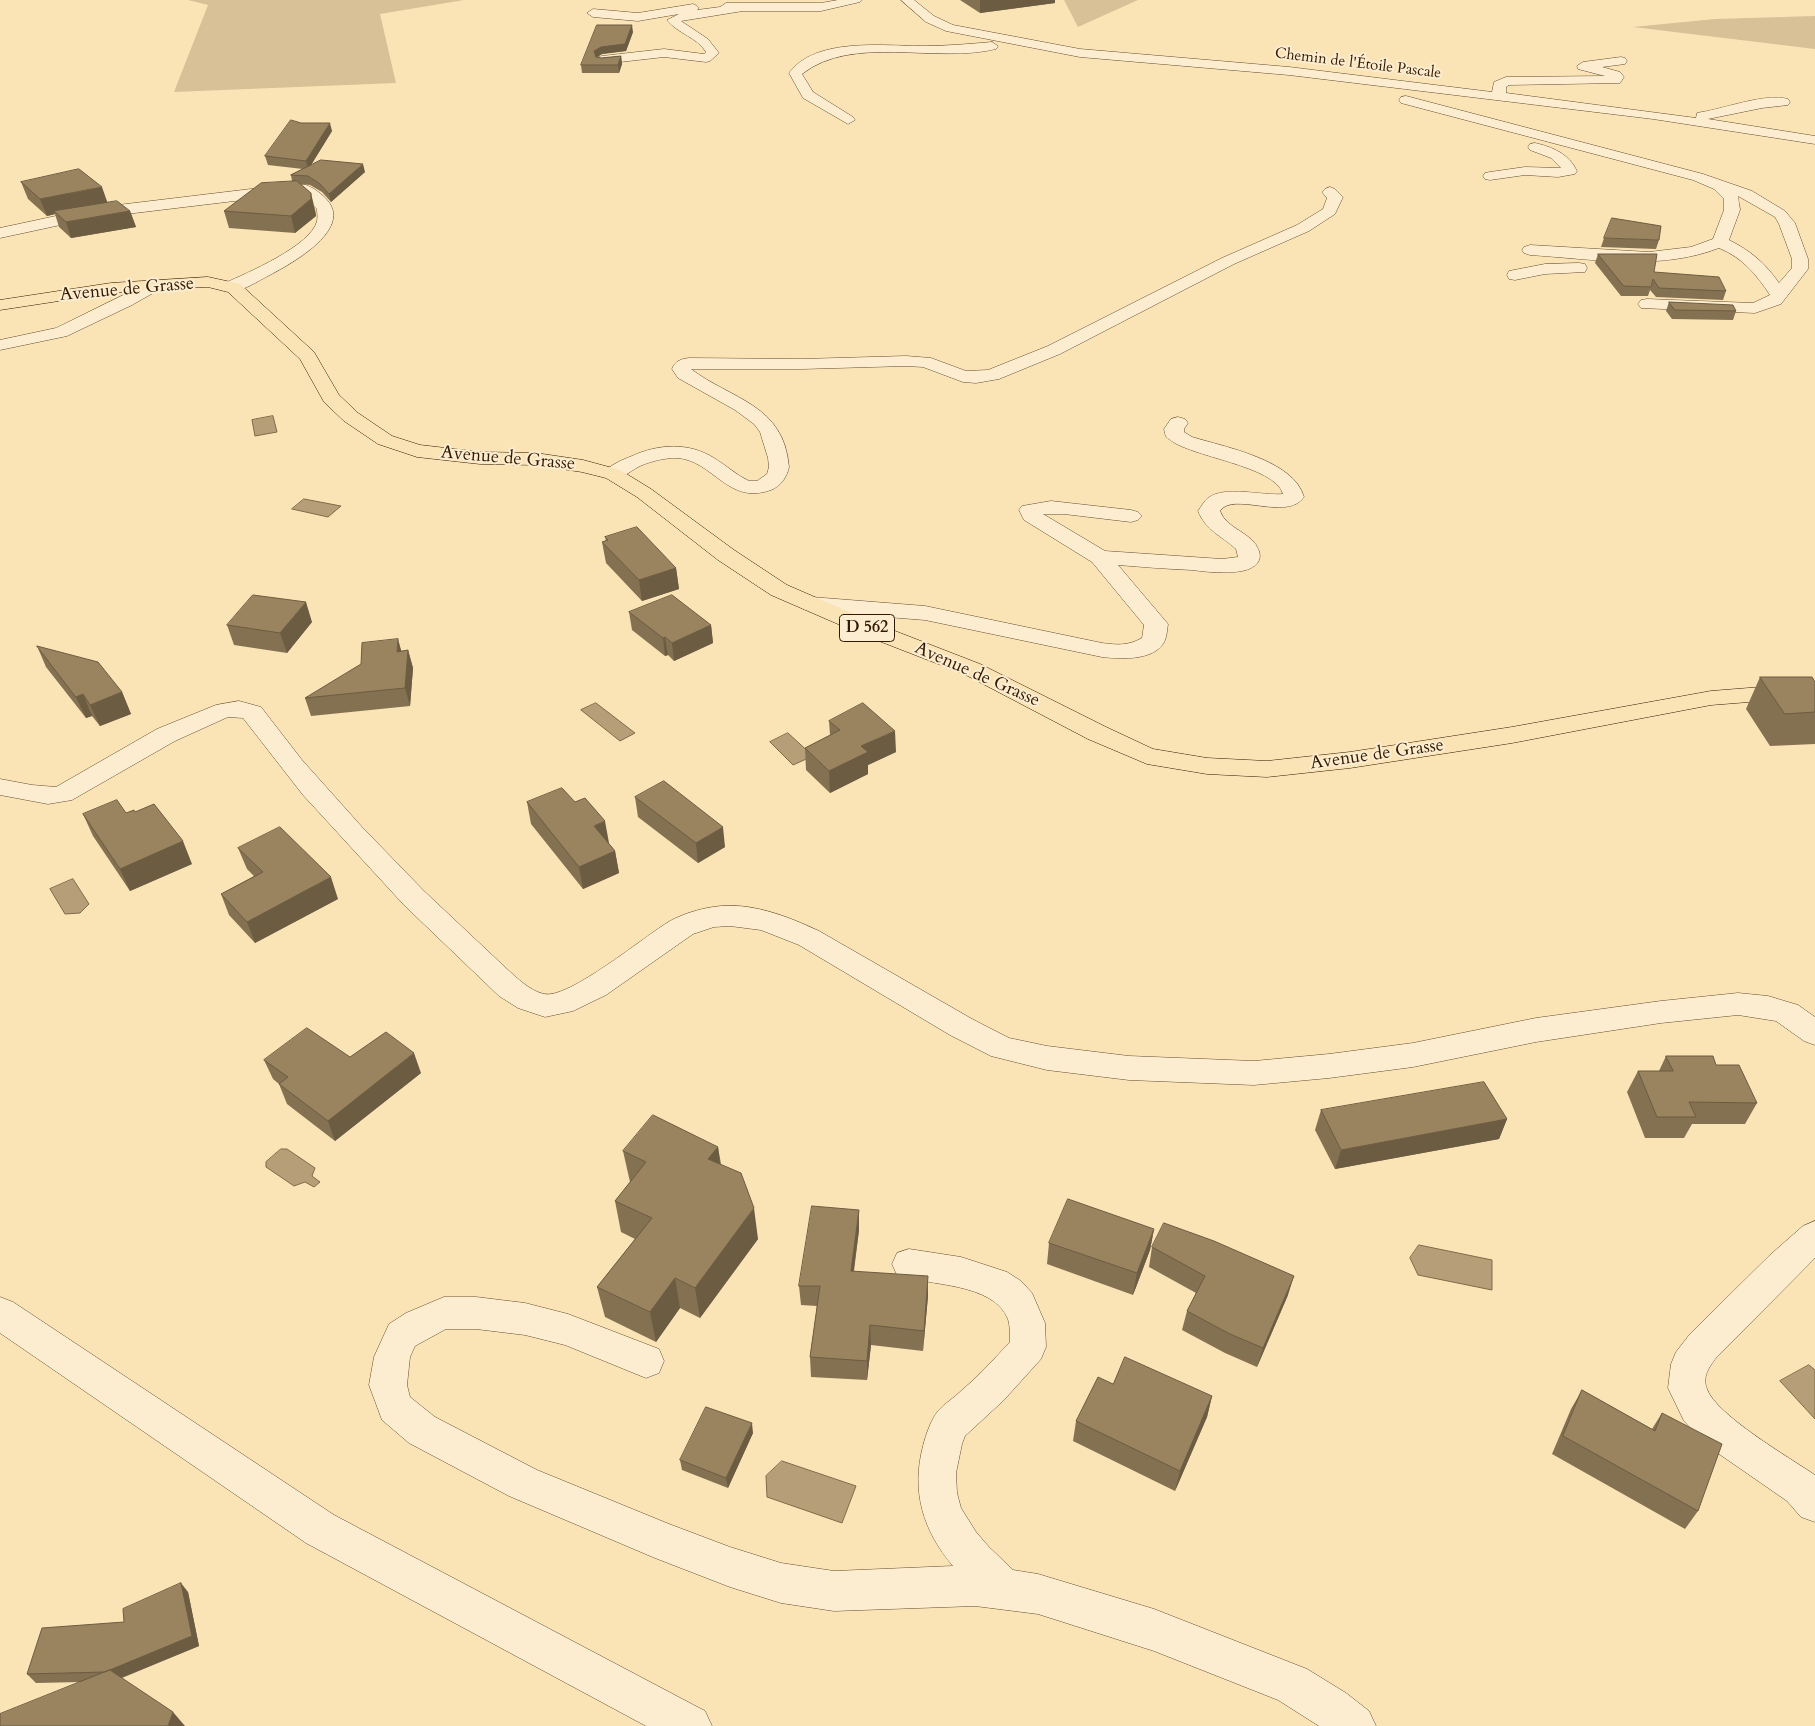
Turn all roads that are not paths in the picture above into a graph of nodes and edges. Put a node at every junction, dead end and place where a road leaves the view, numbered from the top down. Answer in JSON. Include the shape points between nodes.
{"nodes":[{"id":1,"x":676,"y":0,"type":"edge"},
{"id":2,"x":835,"y":0,"type":"edge"},
{"id":3,"x":856,"y":0,"type":"edge"},
{"id":4,"x":907,"y":0,"type":"edge"},
{"id":5,"x":705,"y":6,"type":"junction"},
{"id":6,"x":743,"y":6,"type":"junction"},
{"id":7,"x":822,"y":7,"type":"junction"},
{"id":8,"x":593,"y":13,"type":"dead end"},
{"id":9,"x":1028,"y":42,"type":"junction"},
{"id":10,"x":602,"y":60,"type":"edge"},
{"id":11,"x":1621,"y":61,"type":"dead end"},
{"id":12,"x":1328,"y":77,"type":"junction"},
{"id":13,"x":1499,"y":97,"type":"junction"},
{"id":14,"x":1783,"y":102,"type":"dead end"},
{"id":15,"x":1460,"y":115,"type":"junction"},
{"id":16,"x":1681,"y":119,"type":"junction"},
{"id":17,"x":848,"y":120,"type":"dead end"},
{"id":18,"x":1815,"y":140,"type":"edge"},
{"id":19,"x":1490,"y":176,"type":"dead end"},
{"id":20,"x":1698,"y":177,"type":"junction"},
{"id":21,"x":1330,"y":192,"type":"dead end"},
{"id":22,"x":0,"y":233,"type":"edge"},
{"id":23,"x":1725,"y":245,"type":"junction"},
{"id":24,"x":1530,"y":250,"type":"dead end"},
{"id":25,"x":1717,"y":262,"type":"dead end"},
{"id":26,"x":1699,"y":267,"type":"dead end"},
{"id":27,"x":1516,"y":275,"type":"dead end"},
{"id":28,"x":156,"y":284,"type":"junction"},
{"id":29,"x":231,"y":287,"type":"junction"},
{"id":30,"x":1779,"y":295,"type":"junction"},
{"id":31,"x":1647,"y":304,"type":"dead end"},
{"id":32,"x":0,"y":305,"type":"edge"},
{"id":33,"x":0,"y":345,"type":"edge"},
{"id":34,"x":1178,"y":423,"type":"dead end"},
{"id":35,"x":613,"y":474,"type":"junction"},
{"id":36,"x":1131,"y":516,"type":"dead end"},
{"id":37,"x":1100,"y":557,"type":"junction"},
{"id":38,"x":811,"y":604,"type":"junction"},
{"id":39,"x":1815,"y":698,"type":"edge"},
{"id":40,"x":0,"y":787,"type":"edge"},
{"id":41,"x":1815,"y":1033,"type":"edge"},
{"id":42,"x":1815,"y":1236,"type":"edge"},
{"id":43,"x":909,"y":1264,"type":"dead end"},
{"id":44,"x":0,"y":1313,"type":"edge"},
{"id":45,"x":646,"y":1361,"type":"dead end"},
{"id":46,"x":1815,"y":1502,"type":"edge"},
{"id":47,"x":1005,"y":1590,"type":"junction"},
{"id":48,"x":690,"y":1726,"type":"edge"},
{"id":49,"x":1354,"y":1726,"type":"edge"}],
"edges":[{"from":1,"to":5,"type":"street"},
{"from":2,"to":7,"type":"street"},
{"from":3,"to":7,"type":"street"},
{"from":4,"to":9,"type":"street","name":"Chemin de l'Étoile Pascale","via":[[937,24]]},
{"from":5,"to":6,"type":"street"},
{"from":5,"to":8,"type":"street","via":[[638,17]]},
{"from":6,"to":7,"type":"street"},
{"from":6,"to":10,"type":"street","via":[[674,20],[710,46],[713,53],[706,58],[649,53]]},
{"from":9,"to":12,"type":"street","name":"Chemin de l'Étoile Pascale","via":[[1080,53]]},
{"from":9,"to":17,"type":"street","via":[[936,50],[836,52],[803,65],[795,73],[808,95]]},
{"from":11,"to":13,"type":"street","via":[[1584,66],[1615,75],[1615,80],[1506,81],[1499,85]]},
{"from":12,"to":13,"type":"street","name":"Chemin de l'Étoile Pascale"},
{"from":12,"to":15,"type":"street"},
{"from":13,"to":16,"type":"street","name":"Chemin de l'Étoile Pascale"},
{"from":14,"to":16,"type":"street","via":[[1757,103],[1708,116]]},
{"from":15,"to":19,"type":"street","via":[[1560,157],[1570,171],[1525,171]]},
{"from":15,"to":20,"type":"street"},
{"from":16,"to":18,"type":"street","name":"Chemin de l'Étoile Pascale"},
{"from":20,"to":23,"type":"street","via":[[1719,186],[1732,198]]},
{"from":20,"to":30,"type":"street","via":[[1747,194],[1780,214],[1787,223],[1800,268]]},
{"from":21,"to":35,"type":"street","via":[[1334,197],[1330,211],[1303,228],[1228,261],[1054,350],[992,375],[962,376],[925,362],[906,361],[689,363],[682,366],[685,374],[744,408],[767,426],[779,462],[776,478],[759,487],[747,487],[701,458],[673,453],[642,457]]},
{"from":22,"to":29,"type":"street","via":[[93,213],[276,191],[306,190],[318,200],[325,208],[326,219],[317,234],[290,258]]},
{"from":23,"to":24,"type":"street","via":[[1650,257]]},
{"from":23,"to":25,"type":"street","via":[[1725,258]]},
{"from":23,"to":30,"type":"street","via":[[1755,263]]},
{"from":26,"to":27,"type":"street","via":[[1545,269]]},
{"from":28,"to":29,"type":"main road","name":"Avenue de Grasse","number":"D 562","via":[[208,282]]},
{"from":28,"to":32,"type":"main road","name":"Avenue de Grasse","number":"D 562"},
{"from":28,"to":33,"type":"street","via":[[61,332]]},
{"from":29,"to":35,"type":"main road","name":"Avenue de Grasse","number":"D 562","via":[[308,356],[331,398],[351,417],[385,440],[418,451],[480,458],[536,459]]},
{"from":30,"to":31,"type":"street","via":[[1766,305],[1746,309]]},
{"from":34,"to":37,"type":"street","via":[[1174,428],[1175,435],[1262,466],[1291,485],[1294,497],[1284,502],[1226,499],[1216,502],[1209,511],[1210,520],[1247,546],[1250,553],[1248,560],[1240,565]]},
{"from":35,"to":38,"type":"main road","name":"Avenue de Grasse","number":"D 562","via":[[670,512],[726,556],[780,590]]},
{"from":36,"to":37,"type":"street","via":[[1037,507],[1029,510],[1031,516]]},
{"from":37,"to":38,"type":"street","via":[[1156,624],[1153,640],[1139,650],[1102,650],[925,614]]},
{"from":38,"to":39,"type":"main road","name":"Avenue de Grasse","number":"D 562","via":[[972,669],[1146,756],[1207,766],[1266,769],[1350,760],[1512,735],[1711,698],[1774,693]]},
{"from":40,"to":41,"type":"street","via":[[43,796],[63,794],[166,735],[205,717],[225,710],[252,712],[293,766],[352,833],[434,917],[510,988],[534,1003],[549,1006],[565,1003],[610,979],[681,928],[702,918],[731,915],[756,918],[809,938],[1002,1048],[1047,1058],[1129,1068],[1254,1073],[1329,1066],[1413,1055],[1555,1028],[1738,1004],[1788,1013]]},
{"from":42,"to":46,"type":"street","via":[[1698,1352],[1688,1364],[1687,1388],[1696,1409],[1722,1434],[1801,1488]]},
{"from":43,"to":47,"type":"street","via":[[993,1282],[1014,1297],[1026,1321],[1028,1347],[1008,1372],[952,1423],[937,1462],[936,1491],[942,1513],[974,1563]]},
{"from":44,"to":48,"type":"street","via":[[320,1530]]},
{"from":45,"to":47,"type":"street","via":[[568,1330],[525,1319],[444,1313],[402,1334],[392,1357],[388,1384],[395,1408],[422,1430],[523,1483],[730,1567],[782,1583],[834,1591],[975,1586]]},
{"from":47,"to":49,"type":"street","via":[[1038,1594],[1154,1630],[1292,1684]]}]}
